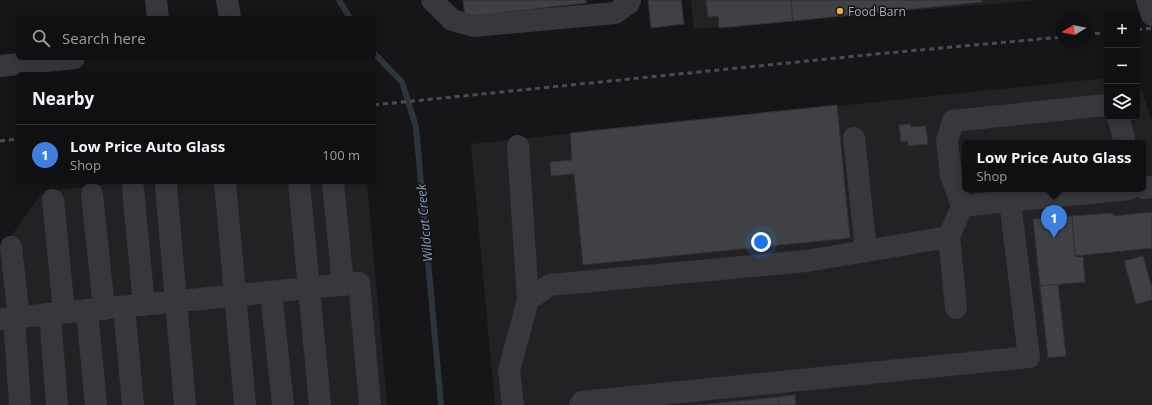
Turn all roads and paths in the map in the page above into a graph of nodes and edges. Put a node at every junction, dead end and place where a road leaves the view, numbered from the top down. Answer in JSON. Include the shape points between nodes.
{"nodes":[{"id":1,"x":156,"y":0,"type":"edge"},
{"id":2,"x":227,"y":0,"type":"edge"},
{"id":3,"x":432,"y":0,"type":"edge"},
{"id":4,"x":630,"y":0,"type":"edge"},
{"id":5,"x":1147,"y":0,"type":"edge"},
{"id":6,"x":1152,"y":15,"type":"edge"},
{"id":7,"x":158,"y":16,"type":"edge"},
{"id":8,"x":230,"y":16,"type":"edge"},
{"id":9,"x":56,"y":60,"type":"edge"},
{"id":10,"x":0,"y":66,"type":"edge"},
{"id":11,"x":1104,"y":105,"type":"edge"},
{"id":12,"x":1119,"y":120,"type":"edge"},
{"id":13,"x":854,"y":138,"type":"dead end"},
{"id":14,"x":1124,"y":140,"type":"edge"},
{"id":15,"x":518,"y":146,"type":"dead end"},
{"id":16,"x":958,"y":174,"type":"edge"},
{"id":17,"x":225,"y":184,"type":"edge"},
{"id":18,"x":299,"y":184,"type":"edge"},
{"id":19,"x":333,"y":184,"type":"edge"},
{"id":20,"x":166,"y":186,"type":"dead end"},
{"id":21,"x":133,"y":189,"type":"dead end"},
{"id":22,"x":1099,"y":192,"type":"edge"},
{"id":23,"x":92,"y":194,"type":"dead end"},
{"id":24,"x":52,"y":200,"type":"dead end"},
{"id":25,"x":1010,"y":201,"type":"junction"},
{"id":26,"x":962,"y":206,"type":"junction"},
{"id":27,"x":949,"y":236,"type":"junction"},
{"id":28,"x":11,"y":247,"type":"dead end"},
{"id":29,"x":866,"y":250,"type":"junction"},
{"id":30,"x":343,"y":285,"type":"junction"},
{"id":31,"x":309,"y":288,"type":"junction"},
{"id":32,"x":271,"y":292,"type":"junction"},
{"id":33,"x":235,"y":296,"type":"junction"},
{"id":34,"x":528,"y":300,"type":"junction"},
{"id":35,"x":176,"y":301,"type":"junction"},
{"id":36,"x":115,"y":308,"type":"junction"},
{"id":37,"x":956,"y":308,"type":"dead end"},
{"id":38,"x":57,"y":313,"type":"junction"},
{"id":39,"x":11,"y":318,"type":"edge"},
{"id":40,"x":20,"y":405,"type":"edge"},
{"id":41,"x":57,"y":405,"type":"edge"},
{"id":42,"x":96,"y":405,"type":"edge"},
{"id":43,"x":133,"y":405,"type":"edge"},
{"id":44,"x":184,"y":405,"type":"edge"},
{"id":45,"x":245,"y":405,"type":"edge"},
{"id":46,"x":283,"y":405,"type":"edge"},
{"id":47,"x":320,"y":405,"type":"edge"},
{"id":48,"x":370,"y":405,"type":"edge"},
{"id":49,"x":513,"y":405,"type":"edge"},
{"id":50,"x":580,"y":405,"type":"edge"}],
"edges":[{"from":1,"to":7,"type":"street"},
{"from":2,"to":8,"type":"street"},
{"from":3,"to":4,"type":"street","via":[[452,20],[474,26],[615,13]]},
{"from":5,"to":6,"type":"street"},
{"from":9,"to":10,"type":"street"},
{"from":11,"to":16,"type":"street","via":[[953,121],[947,141]]},
{"from":12,"to":14,"type":"street"},
{"from":13,"to":29,"type":"street"},
{"from":15,"to":34,"type":"street"},
{"from":16,"to":26,"type":"street"},
{"from":17,"to":33,"type":"street"},
{"from":18,"to":31,"type":"street"},
{"from":19,"to":30,"type":"street"},
{"from":20,"to":35,"type":"street"},
{"from":21,"to":36,"type":"street"},
{"from":22,"to":25,"type":"street"},
{"from":23,"to":36,"type":"street"},
{"from":24,"to":38,"type":"street"},
{"from":25,"to":26,"type":"street"},
{"from":25,"to":50,"type":"street","via":[[1029,357],[582,402]]},
{"from":26,"to":27,"type":"street"},
{"from":27,"to":29,"type":"street"},
{"from":27,"to":37,"type":"street"},
{"from":28,"to":39,"type":"street"},
{"from":29,"to":34,"type":"street","via":[[806,261],[550,285]]},
{"from":30,"to":31,"type":"street"},
{"from":30,"to":48,"type":"street","via":[[359,283]]},
{"from":31,"to":32,"type":"street"},
{"from":31,"to":47,"type":"street"},
{"from":32,"to":33,"type":"street"},
{"from":32,"to":46,"type":"street"},
{"from":33,"to":35,"type":"street"},
{"from":33,"to":45,"type":"street"},
{"from":34,"to":49,"type":"street","via":[[509,371]]},
{"from":35,"to":36,"type":"street"},
{"from":35,"to":44,"type":"street"},
{"from":36,"to":38,"type":"street"},
{"from":36,"to":42,"type":"street"},
{"from":36,"to":43,"type":"street"},
{"from":38,"to":39,"type":"street"},
{"from":38,"to":41,"type":"street"},
{"from":39,"to":40,"type":"street"}]}
